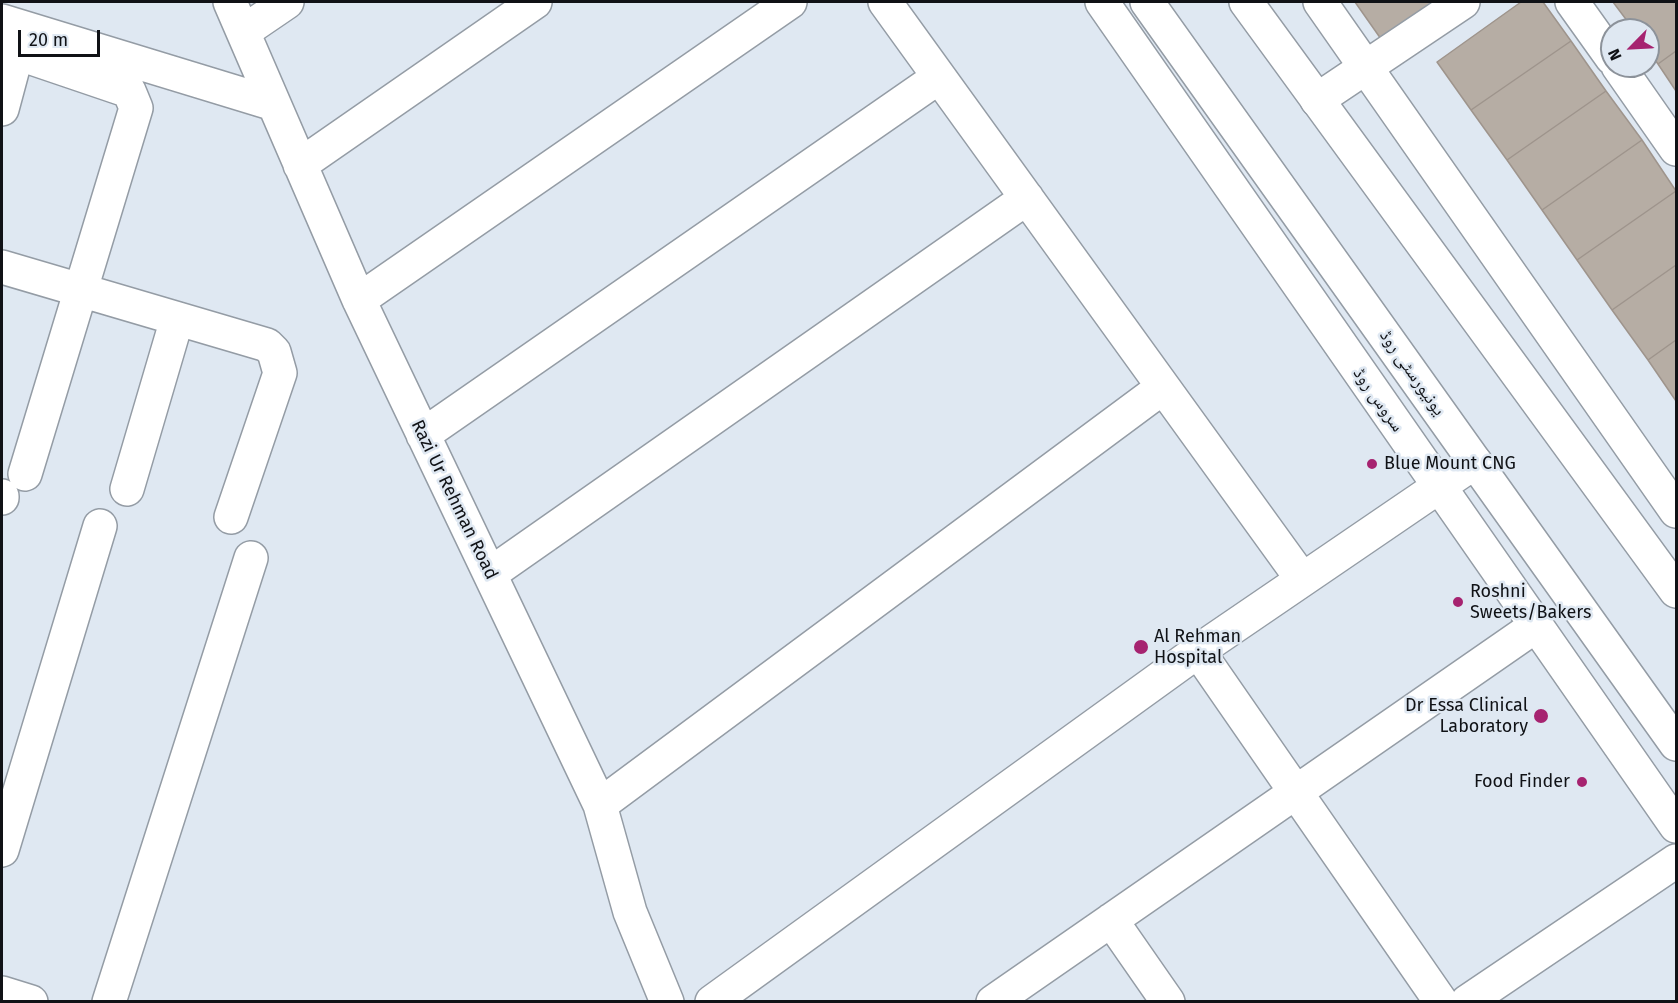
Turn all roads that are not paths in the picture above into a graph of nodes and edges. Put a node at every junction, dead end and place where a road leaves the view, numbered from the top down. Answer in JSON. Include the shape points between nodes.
{"nodes":[{"id":1,"x":230,"y":2,"type":"edge"},
{"id":2,"x":286,"y":2,"type":"edge"},
{"id":3,"x":535,"y":2,"type":"edge"},
{"id":4,"x":790,"y":2,"type":"edge"},
{"id":5,"x":885,"y":2,"type":"edge"},
{"id":6,"x":1102,"y":2,"type":"edge"},
{"id":7,"x":1147,"y":2,"type":"edge"},
{"id":8,"x":1246,"y":2,"type":"edge"},
{"id":9,"x":1320,"y":2,"type":"edge"},
{"id":10,"x":1463,"y":2,"type":"edge"},
{"id":11,"x":1572,"y":2,"type":"edge"},
{"id":12,"x":2,"y":21,"type":"edge"},
{"id":13,"x":243,"y":32,"type":"junction"},
{"id":14,"x":1600,"y":41,"type":"edge"},
{"id":15,"x":9,"y":51,"type":"edge"},
{"id":16,"x":1366,"y":68,"type":"junction"},
{"id":17,"x":939,"y":77,"type":"junction"},
{"id":18,"x":1627,"y":78,"type":"edge"},
{"id":19,"x":1317,"y":100,"type":"junction"},
{"id":20,"x":274,"y":104,"type":"junction"},
{"id":21,"x":2,"y":109,"type":"edge"},
{"id":22,"x":1677,"y":149,"type":"edge"},
{"id":23,"x":300,"y":165,"type":"junction"},
{"id":24,"x":1027,"y":198,"type":"junction"},
{"id":25,"x":2,"y":267,"type":"edge"},
{"id":26,"x":79,"y":290,"type":"junction"},
{"id":27,"x":359,"y":300,"type":"junction"},
{"id":28,"x":177,"y":319,"type":"junction"},
{"id":29,"x":1162,"y":388,"type":"junction"},
{"id":30,"x":423,"y":435,"type":"junction"},
{"id":31,"x":1475,"y":462,"type":"junction"},
{"id":32,"x":25,"y":474,"type":"dead end"},
{"id":33,"x":1437,"y":486,"type":"junction"},
{"id":34,"x":127,"y":489,"type":"dead end"},
{"id":35,"x":1677,"y":511,"type":"edge"},
{"id":36,"x":231,"y":517,"type":"dead end"},
{"id":37,"x":100,"y":526,"type":"dead end"},
{"id":38,"x":251,"y":558,"type":"dead end"},
{"id":39,"x":490,"y":573,"type":"junction"},
{"id":40,"x":1302,"y":579,"type":"junction"},
{"id":41,"x":1677,"y":591,"type":"edge"},
{"id":42,"x":1537,"y":625,"type":"junction"},
{"id":43,"x":1198,"y":651,"type":"junction"},
{"id":44,"x":1677,"y":744,"type":"edge"},
{"id":45,"x":1296,"y":791,"type":"junction"},
{"id":46,"x":600,"y":805,"type":"junction"},
{"id":47,"x":1677,"y":826,"type":"edge"},
{"id":48,"x":2,"y":849,"type":"edge"},
{"id":49,"x":1677,"y":861,"type":"edge"},
{"id":50,"x":1111,"y":920,"type":"junction"},
{"id":51,"x":2,"y":993,"type":"edge"},
{"id":52,"x":31,"y":1002,"type":"edge"},
{"id":53,"x":110,"y":1002,"type":"edge"},
{"id":54,"x":667,"y":1002,"type":"edge"},
{"id":55,"x":712,"y":1002,"type":"edge"},
{"id":56,"x":993,"y":1002,"type":"edge"},
{"id":57,"x":1168,"y":1002,"type":"edge"},
{"id":58,"x":1442,"y":1002,"type":"edge"},
{"id":59,"x":1467,"y":1002,"type":"edge"}],
"edges":[{"from":1,"to":13,"type":"street","name":"Razi Ur Rehman Road"},
{"from":2,"to":13,"type":"street"},
{"from":3,"to":23,"type":"street"},
{"from":4,"to":27,"type":"street"},
{"from":5,"to":17,"type":"street"},
{"from":6,"to":33,"type":"street","name":"سروس روڈ"},
{"from":7,"to":31,"type":"street","name":"یونیورسٹی روڈ"},
{"from":8,"to":19,"type":"street"},
{"from":9,"to":16,"type":"street"},
{"from":10,"to":16,"type":"street"},
{"from":11,"to":14,"type":"street"},
{"from":12,"to":20,"type":"street"},
{"from":13,"to":20,"type":"street","name":"Razi Ur Rehman Road"},
{"from":15,"to":21,"type":"street"},
{"from":15,"to":26,"type":"street","via":[[129,91],[135,101]]},
{"from":16,"to":19,"type":"street"},
{"from":16,"to":35,"type":"street"},
{"from":17,"to":24,"type":"street"},
{"from":17,"to":30,"type":"street"},
{"from":18,"to":22,"type":"street"},
{"from":19,"to":41,"type":"street"},
{"from":20,"to":23,"type":"street","name":"Razi Ur Rehman Road"},
{"from":23,"to":27,"type":"street","name":"Razi Ur Rehman Road"},
{"from":24,"to":29,"type":"street"},
{"from":24,"to":39,"type":"street"},
{"from":25,"to":26,"type":"street"},
{"from":26,"to":28,"type":"street"},
{"from":26,"to":32,"type":"street"},
{"from":27,"to":30,"type":"street","name":"Razi Ur Rehman Road"},
{"from":28,"to":34,"type":"street"},
{"from":28,"to":36,"type":"street","via":[[267,345],[279,362],[280,373]]},
{"from":29,"to":40,"type":"street"},
{"from":29,"to":46,"type":"street"},
{"from":30,"to":39,"type":"street","name":"Razi Ur Rehman Road"},
{"from":31,"to":33,"type":"street"},
{"from":31,"to":44,"type":"street","name":"یونیورسٹی روڈ"},
{"from":33,"to":40,"type":"street"},
{"from":33,"to":42,"type":"street","name":"سروس روڈ"},
{"from":37,"to":48,"type":"street"},
{"from":38,"to":53,"type":"street"},
{"from":39,"to":46,"type":"street","name":"Razi Ur Rehman Road"},
{"from":40,"to":43,"type":"street"},
{"from":42,"to":45,"type":"street"},
{"from":42,"to":47,"type":"street","name":"سروس روڈ"},
{"from":43,"to":45,"type":"street"},
{"from":43,"to":55,"type":"street"},
{"from":45,"to":50,"type":"street"},
{"from":45,"to":58,"type":"street"},
{"from":46,"to":54,"type":"street","name":"Razi Ur Rehman Road","via":[[630,912]]},
{"from":49,"to":59,"type":"street"},
{"from":50,"to":56,"type":"street"},
{"from":50,"to":57,"type":"street"},
{"from":51,"to":52,"type":"street"}]}
